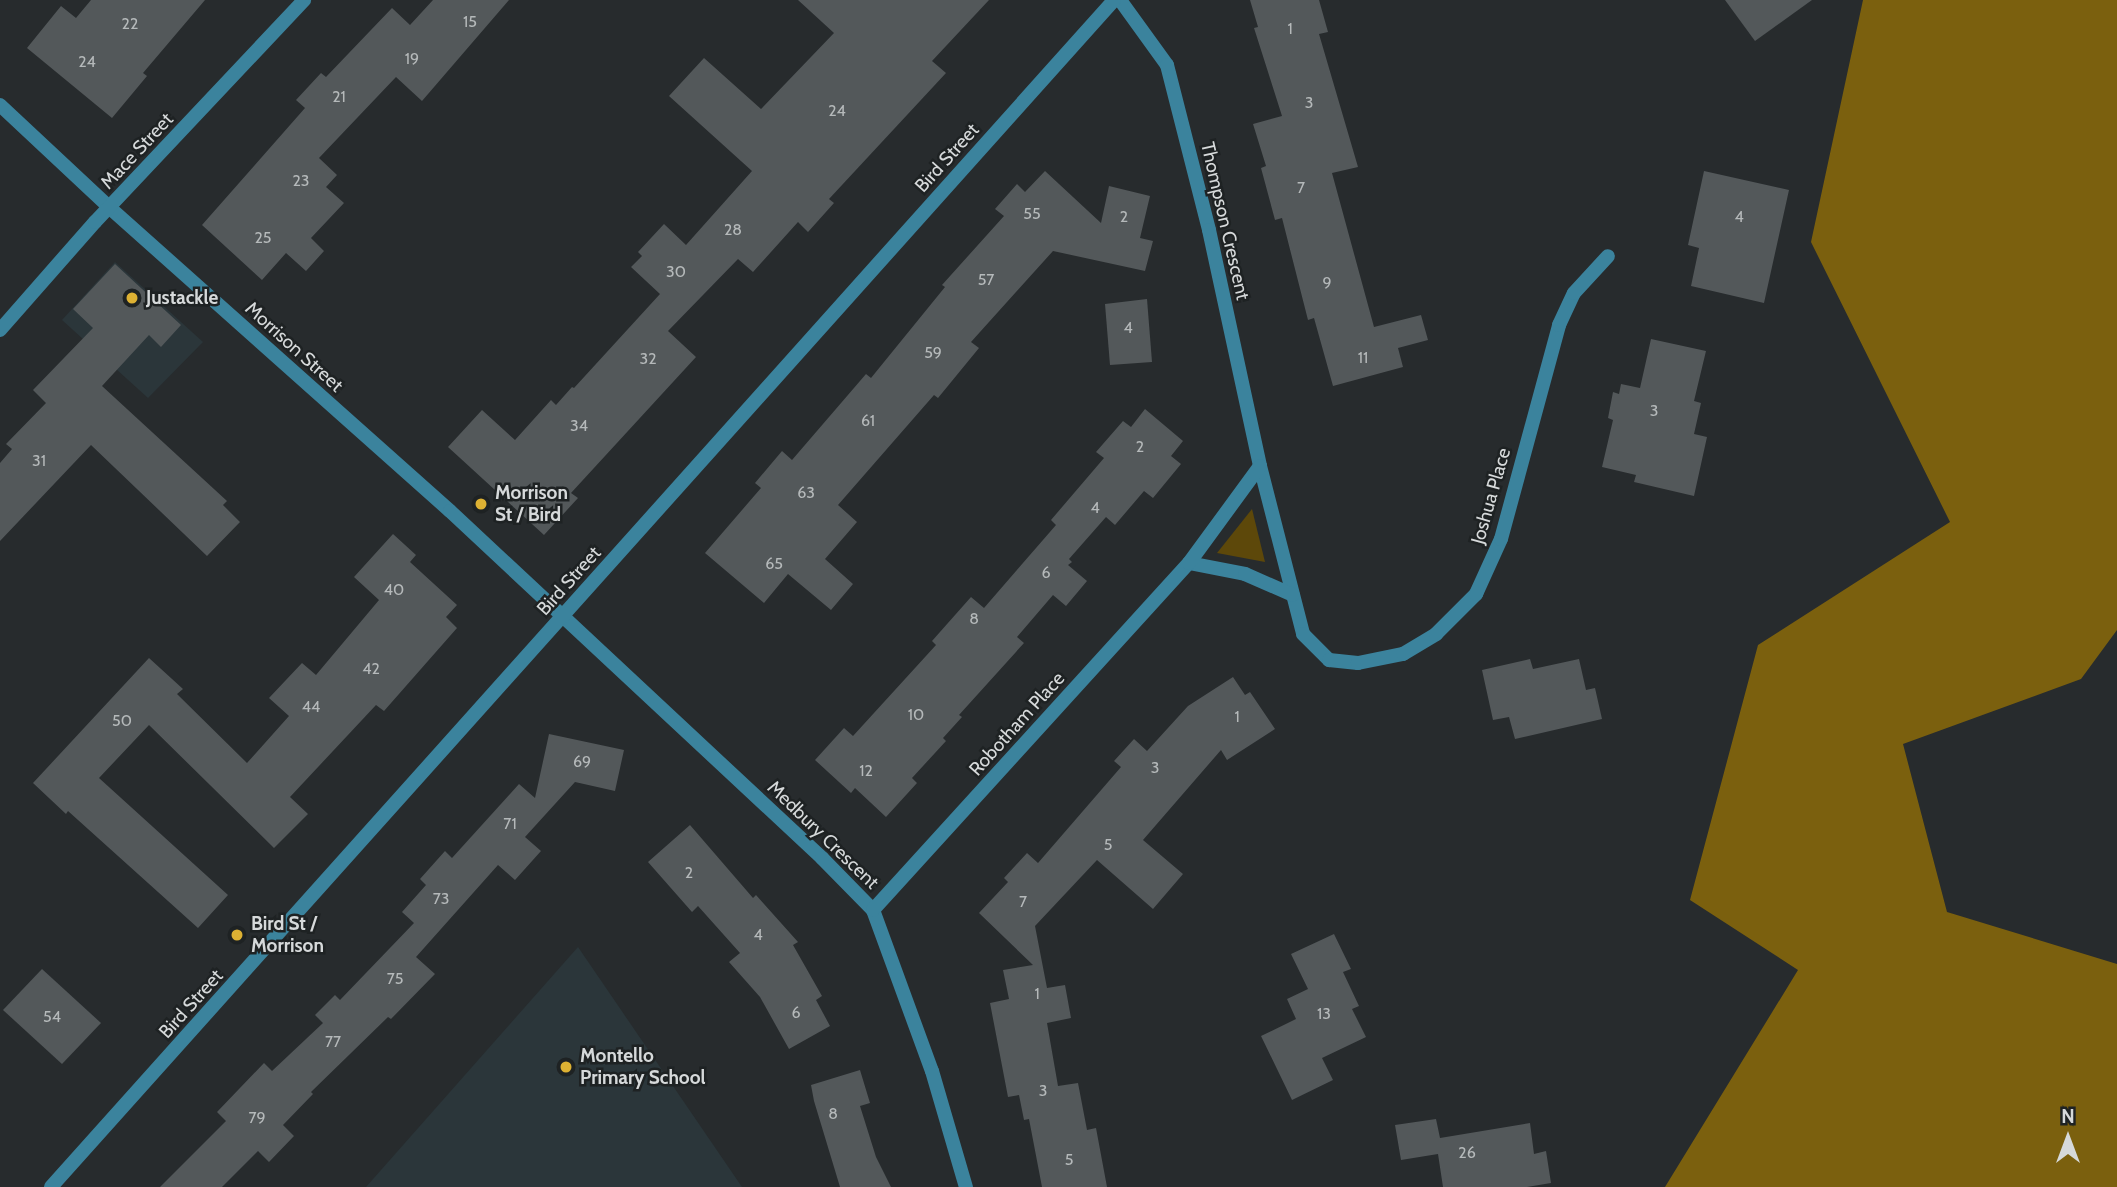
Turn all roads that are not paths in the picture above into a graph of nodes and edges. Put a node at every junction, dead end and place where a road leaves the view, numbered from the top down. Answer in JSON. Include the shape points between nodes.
{"nodes":[{"id":1,"x":304,"y":0,"type":"edge"},
{"id":2,"x":1114,"y":0,"type":"edge"},
{"id":3,"x":1120,"y":0,"type":"edge"},
{"id":4,"x":0,"y":105,"type":"edge"},
{"id":5,"x":110,"y":208,"type":"junction"},
{"id":6,"x":1608,"y":256,"type":"dead end"},
{"id":7,"x":0,"y":330,"type":"edge"},
{"id":8,"x":1260,"y":466,"type":"junction"},
{"id":9,"x":1189,"y":563,"type":"junction"},
{"id":10,"x":1293,"y":595,"type":"junction"},
{"id":11,"x":562,"y":618,"type":"junction"},
{"id":12,"x":873,"y":911,"type":"junction"},
{"id":13,"x":51,"y":1187,"type":"edge"},
{"id":14,"x":966,"y":1187,"type":"edge"}],
"edges":[{"from":1,"to":5,"type":"street","name":"Mace Street"},
{"from":2,"to":11,"type":"street","name":"Bird Street"},
{"from":3,"to":8,"type":"street","name":"Thompson Crescent","via":[[1167,65],[1209,230]]},
{"from":4,"to":5,"type":"street","name":"Morrison Street"},
{"from":5,"to":7,"type":"street","name":"Mace Street"},
{"from":5,"to":11,"type":"street","name":"Morrison Street","via":[[450,511]]},
{"from":6,"to":10,"type":"street","name":"Joshua Place","via":[[1574,293],[1559,325],[1501,539],[1476,594],[1436,634],[1404,654],[1358,663],[1329,660],[1303,634]]},
{"from":8,"to":9,"type":"street","name":"Robotham Place"},
{"from":8,"to":10,"type":"street","name":"Joshua Place"},
{"from":9,"to":10,"type":"street","via":[[1245,574]]},
{"from":9,"to":12,"type":"street","name":"Robotham Place"},
{"from":11,"to":12,"type":"street","name":"Medbury Crescent","via":[[822,858]]},
{"from":11,"to":13,"type":"street","name":"Bird Street"},
{"from":12,"to":14,"type":"street","name":"Medbury Crescent","via":[[932,1071]]}]}
